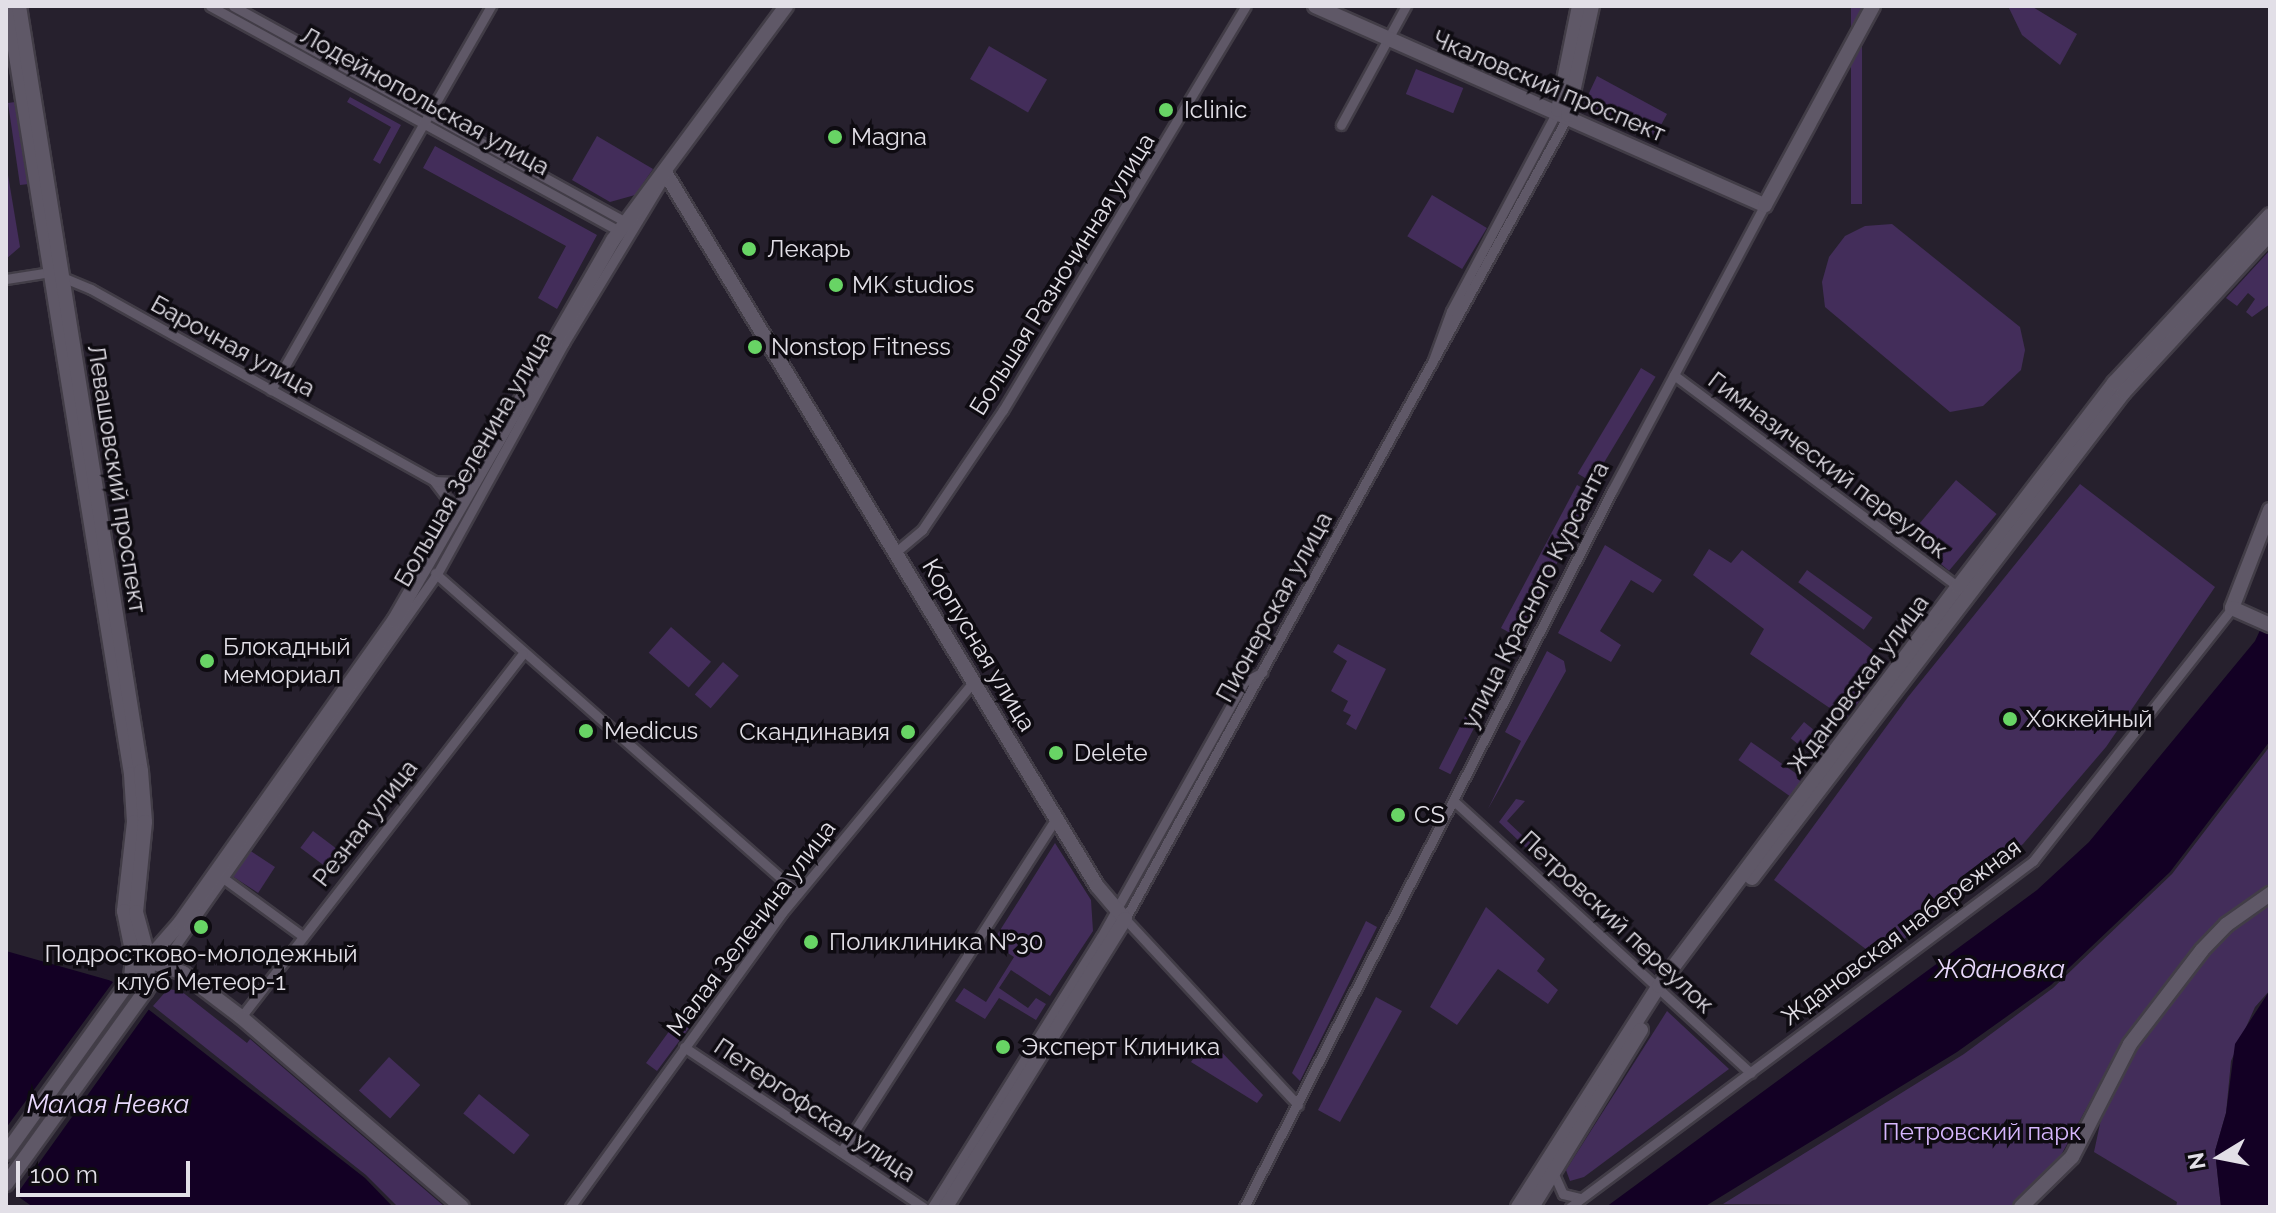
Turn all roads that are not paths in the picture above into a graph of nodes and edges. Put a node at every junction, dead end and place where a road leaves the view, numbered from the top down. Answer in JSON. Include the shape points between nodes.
{"nodes":[{"id":1,"x":8,"y":6,"type":"edge"},
{"id":2,"x":19,"y":6,"type":"edge"},
{"id":3,"x":210,"y":6,"type":"edge"},
{"id":4,"x":233,"y":6,"type":"edge"},
{"id":5,"x":491,"y":6,"type":"edge"},
{"id":6,"x":786,"y":6,"type":"edge"},
{"id":7,"x":1246,"y":6,"type":"edge"},
{"id":8,"x":1315,"y":6,"type":"edge"},
{"id":9,"x":1406,"y":6,"type":"edge"},
{"id":10,"x":1579,"y":6,"type":"edge"},
{"id":11,"x":1592,"y":6,"type":"edge"},
{"id":12,"x":1873,"y":6,"type":"edge"},
{"id":13,"x":1387,"y":41,"type":"junction"},
{"id":14,"x":1563,"y":113,"type":"junction"},
{"id":15,"x":426,"y":118,"type":"junction"},
{"id":16,"x":1341,"y":125,"type":"dead end"},
{"id":17,"x":666,"y":174,"type":"junction"},
{"id":18,"x":1765,"y":205,"type":"junction"},
{"id":19,"x":2270,"y":215,"type":"edge"},
{"id":20,"x":623,"y":227,"type":"junction"},
{"id":21,"x":2270,"y":234,"type":"edge"},
{"id":22,"x":56,"y":275,"type":"junction"},
{"id":23,"x":6,"y":279,"type":"edge"},
{"id":24,"x":1430,"y":372,"type":"junction"},
{"id":25,"x":1674,"y":375,"type":"junction"},
{"id":26,"x":271,"y":390,"type":"junction"},
{"id":27,"x":434,"y":481,"type":"junction"},
{"id":28,"x":476,"y":483,"type":"junction"},
{"id":29,"x":2270,"y":510,"type":"edge"},
{"id":30,"x":458,"y":513,"type":"junction"},
{"id":31,"x":897,"y":551,"type":"junction"},
{"id":32,"x":433,"y":571,"type":"junction"},
{"id":33,"x":1958,"y":587,"type":"junction"},
{"id":34,"x":2232,"y":608,"type":"junction"},
{"id":35,"x":2270,"y":625,"type":"edge"},
{"id":36,"x":523,"y":654,"type":"junction"},
{"id":37,"x":1263,"y":672,"type":"junction"},
{"id":38,"x":974,"y":681,"type":"junction"},
{"id":39,"x":1455,"y":802,"type":"junction"},
{"id":40,"x":1056,"y":818,"type":"junction"},
{"id":41,"x":219,"y":876,"type":"junction"},
{"id":42,"x":798,"y":893,"type":"junction"},
{"id":43,"x":2270,"y":894,"type":"edge"},
{"id":44,"x":1121,"y":914,"type":"junction"},
{"id":45,"x":301,"y":935,"type":"junction"},
{"id":46,"x":136,"y":948,"type":"junction"},
{"id":47,"x":161,"y":955,"type":"junction"},
{"id":48,"x":129,"y":982,"type":"junction"},
{"id":49,"x":1662,"y":989,"type":"junction"},
{"id":50,"x":241,"y":1017,"type":"junction"},
{"id":51,"x":684,"y":1047,"type":"junction"},
{"id":52,"x":1751,"y":1073,"type":"junction"},
{"id":53,"x":1298,"y":1105,"type":"junction"},
{"id":54,"x":841,"y":1152,"type":"junction"},
{"id":55,"x":6,"y":1153,"type":"edge"},
{"id":56,"x":1553,"y":1169,"type":"junction"},
{"id":57,"x":6,"y":1184,"type":"edge"},
{"id":58,"x":1581,"y":1198,"type":"junction"},
{"id":59,"x":462,"y":1207,"type":"edge"},
{"id":60,"x":570,"y":1207,"type":"edge"},
{"id":61,"x":923,"y":1207,"type":"edge"},
{"id":62,"x":932,"y":1207,"type":"edge"},
{"id":63,"x":946,"y":1207,"type":"edge"},
{"id":64,"x":1244,"y":1207,"type":"edge"},
{"id":65,"x":1518,"y":1207,"type":"edge"},
{"id":66,"x":1532,"y":1207,"type":"edge"},
{"id":67,"x":1570,"y":1207,"type":"edge"},
{"id":68,"x":2021,"y":1207,"type":"edge"}],
"edges":[{"from":1,"to":22,"type":"main road","name":"Левашовский проспект"},
{"from":2,"to":22,"type":"main road","name":"Левашовский проспект"},
{"from":3,"to":15,"type":"street","name":"Лодейнопольская улица"},
{"from":4,"to":15,"type":"street","name":"Лодейнопольская улица"},
{"from":5,"to":15,"type":"street"},
{"from":6,"to":17,"type":"main road","name":"Большая Зеленина улица"},
{"from":7,"to":31,"type":"street","name":"Большая Разночинная улица","via":[[1028,370],[922,530]]},
{"from":8,"to":13,"type":"main road","name":"Чкаловский проспект"},
{"from":9,"to":13,"type":"street"},
{"from":10,"to":14,"type":"main road","name":"Пионерская улица"},
{"from":11,"to":14,"type":"main road","name":"Пионерская улица"},
{"from":12,"to":18,"type":"main road","name":"улица Красного Курсанта"},
{"from":13,"to":14,"type":"main road","name":"Чкаловский проспект"},
{"from":13,"to":16,"type":"street"},
{"from":14,"to":18,"type":"main road","name":"Чкаловский проспект"},
{"from":14,"to":24,"type":"street","name":"Пионерская улица"},
{"from":14,"to":24,"type":"street","name":"Пионерская улица","via":[[1433,353]]},
{"from":15,"to":20,"type":"street","name":"Лодейнопольская улица"},
{"from":15,"to":26,"type":"street"},
{"from":17,"to":20,"type":"main road","name":"Большая Зеленина улица"},
{"from":17,"to":31,"type":"main road","name":"Корпусная улица"},
{"from":17,"to":32,"type":"street","name":"Большая Зеленина улица"},
{"from":18,"to":25,"type":"street","name":"улица Красного Курсанта"},
{"from":19,"to":33,"type":"main road","name":"Ждановская улица","via":[[2114,383]]},
{"from":20,"to":28,"type":"main road","name":"Большая Зеленина улица"},
{"from":21,"to":49,"type":"main road","name":"Ждановская улица","via":[[2124,392]]},
{"from":22,"to":23,"type":"street"},
{"from":22,"to":26,"type":"street","name":"Барочная улица"},
{"from":22,"to":46,"type":"main road","name":"Левашовский проспект","via":[[141,771],[145,822]]},
{"from":24,"to":37,"type":"street","name":"Пионерская улица"},
{"from":25,"to":33,"type":"street","name":"Гимназический переулок"},
{"from":25,"to":39,"type":"street","name":"улица Красного Курсанта"},
{"from":26,"to":27,"type":"street","name":"Барочная улица"},
{"from":27,"to":28,"type":"street","name":"Барочная улица"},
{"from":27,"to":30,"type":"street","name":"Барочная улица"},
{"from":28,"to":30,"type":"main road","name":"Большая Зеленина улица"},
{"from":29,"to":34,"type":"main road","name":"Ждановская набережная"},
{"from":30,"to":32,"type":"main road","name":"Большая Зеленина улица"},
{"from":31,"to":38,"type":"main road","name":"Корпусная улица"},
{"from":32,"to":36,"type":"street"},
{"from":32,"to":41,"type":"main road","name":"Большая Зеленина улица"},
{"from":33,"to":49,"type":"main road","name":"Ждановская улица"},
{"from":34,"to":35,"type":"main road"},
{"from":34,"to":52,"type":"street","name":"Ждановская набережная","via":[[2033,861]]},
{"from":36,"to":42,"type":"street"},
{"from":36,"to":45,"type":"street","name":"Резная улица"},
{"from":37,"to":44,"type":"street","name":"Пионерская улица"},
{"from":37,"to":44,"type":"street","name":"Пионерская улица","via":[[1244,682]]},
{"from":38,"to":40,"type":"main road","name":"Корпусная улица"},
{"from":38,"to":42,"type":"street","name":"Малая Зеленина улица"},
{"from":39,"to":49,"type":"street","name":"Петровский переулок"},
{"from":39,"to":53,"type":"street","name":"улица Красного Курсанта"},
{"from":40,"to":44,"type":"main road","name":"Корпусная улица"},
{"from":40,"to":54,"type":"street"},
{"from":41,"to":45,"type":"street"},
{"from":41,"to":47,"type":"main road","name":"Большая Зеленина улица"},
{"from":42,"to":51,"type":"street","name":"Малая Зеленина улица"},
{"from":43,"to":68,"type":"main road","via":[[2226,925],[2202,950],[2130,1044],[2072,1157]]},
{"from":44,"to":53,"type":"street","name":"Корпусная улица"},
{"from":44,"to":62,"type":"street","name":"Пионерская улица"},
{"from":44,"to":63,"type":"main road","name":"Пионерская улица"},
{"from":45,"to":50,"type":"street","name":"Резная улица"},
{"from":46,"to":47,"type":"main road","name":"Левашовский проспект"},
{"from":46,"to":48,"type":"main road"},
{"from":47,"to":48,"type":"main road"},
{"from":47,"to":50,"type":"main road"},
{"from":47,"to":57,"type":"main road","via":[[144,993]]},
{"from":48,"to":55,"type":"main road"},
{"from":49,"to":52,"type":"street","name":"Петровский переулок"},
{"from":49,"to":56,"type":"main road","name":"Ждановская улица"},
{"from":49,"to":65,"type":"main road","name":"Ждановская улица"},
{"from":50,"to":59,"type":"main road"},
{"from":51,"to":54,"type":"street","name":"Петергофская улица"},
{"from":51,"to":60,"type":"street","name":"Малая Зеленина улица"},
{"from":52,"to":58,"type":"street","name":"Ждановская набережная"},
{"from":53,"to":64,"type":"street","name":"улица Красного Курсанта"},
{"from":54,"to":61,"type":"street","name":"Петергофская улица"},
{"from":56,"to":58,"type":"street","via":[[1563,1194]]},
{"from":56,"to":66,"type":"main road","name":"Ждановская улица"},
{"from":58,"to":67,"type":"street","name":"Ждановская набережная"}]}
